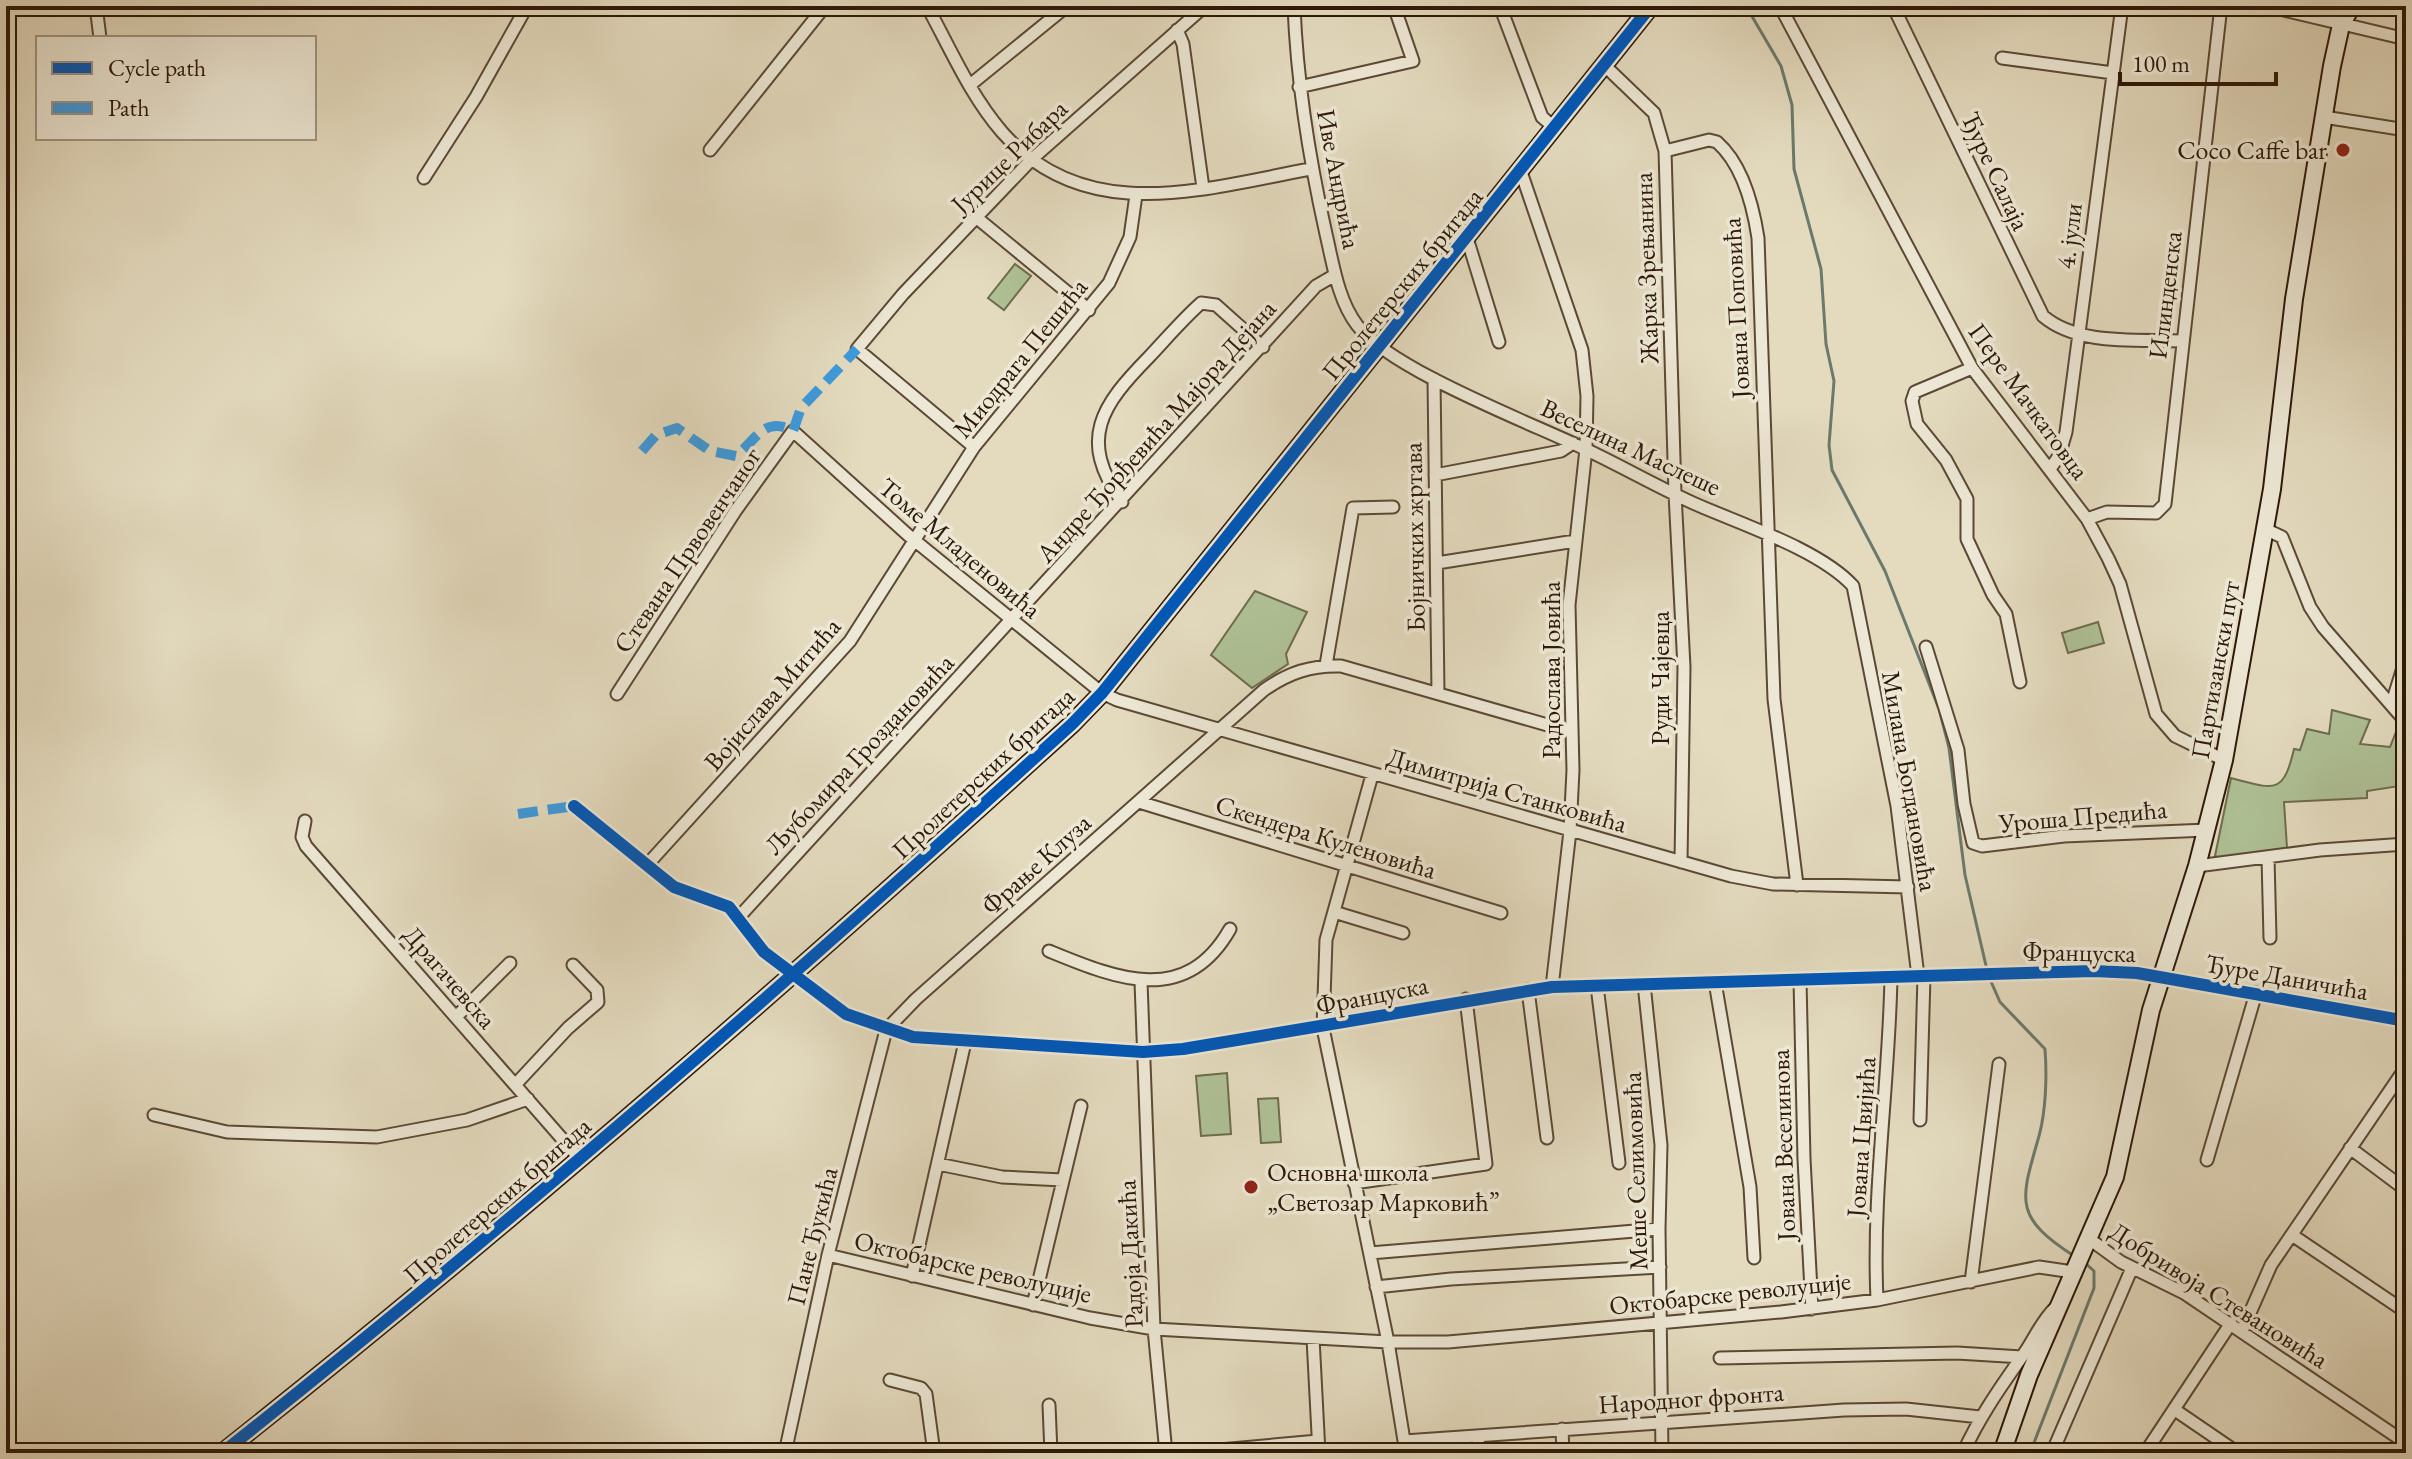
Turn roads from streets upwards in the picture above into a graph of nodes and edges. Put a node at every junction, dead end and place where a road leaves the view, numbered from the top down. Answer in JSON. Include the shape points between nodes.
{"nodes":[{"id":1,"x":96,"y":6,"type":"edge"},
{"id":2,"x":527,"y":6,"type":"edge"},
{"id":3,"x":825,"y":6,"type":"edge"},
{"id":4,"x":927,"y":6,"type":"edge"},
{"id":5,"x":1067,"y":6,"type":"edge"},
{"id":6,"x":1205,"y":6,"type":"edge"},
{"id":7,"x":1294,"y":6,"type":"edge"},
{"id":8,"x":1394,"y":6,"type":"edge"},
{"id":9,"x":1500,"y":6,"type":"edge"},
{"id":10,"x":1627,"y":6,"type":"edge"},
{"id":11,"x":1780,"y":6,"type":"edge"},
{"id":12,"x":1893,"y":6,"type":"edge"},
{"id":13,"x":2122,"y":6,"type":"edge"},
{"id":14,"x":2221,"y":6,"type":"edge"},
{"id":15,"x":2267,"y":6,"type":"edge"},
{"id":16,"x":2338,"y":6,"type":"edge"},
{"id":17,"x":2352,"y":6,"type":"edge"},
{"id":18,"x":1646,"y":12,"type":"edge"},
{"id":19,"x":2341,"y":25,"type":"junction"},
{"id":20,"x":1177,"y":30,"type":"junction"},
{"id":21,"x":100,"y":36,"type":"edge"},
{"id":22,"x":2406,"y":39,"type":"edge"},
{"id":23,"x":2002,"y":58,"type":"dead end"},
{"id":24,"x":1603,"y":64,"type":"junction"},
{"id":25,"x":2113,"y":73,"type":"junction"},
{"id":26,"x":970,"y":85,"type":"junction"},
{"id":27,"x":1299,"y":87,"type":"junction"},
{"id":28,"x":2324,"y":117,"type":"junction"},
{"id":29,"x":1555,"y":128,"type":"junction"},
{"id":30,"x":2406,"y":130,"type":"edge"},
{"id":31,"x":710,"y":150,"type":"dead end"},
{"id":32,"x":1665,"y":151,"type":"junction"},
{"id":33,"x":1032,"y":159,"type":"junction"},
{"id":34,"x":1311,"y":169,"type":"junction"},
{"id":35,"x":1521,"y":172,"type":"junction"},
{"id":36,"x":424,"y":178,"type":"dead end"},
{"id":37,"x":1203,"y":188,"type":"junction"},
{"id":38,"x":1136,"y":195,"type":"junction"},
{"id":39,"x":977,"y":218,"type":"junction"},
{"id":40,"x":1467,"y":238,"type":"junction"},
{"id":41,"x":1335,"y":275,"type":"junction"},
{"id":42,"x":1089,"y":310,"type":"junction"},
{"id":43,"x":2079,"y":335,"type":"junction"},
{"id":44,"x":2182,"y":341,"type":"junction"},
{"id":45,"x":1499,"y":342,"type":"dead end"},
{"id":46,"x":1380,"y":345,"type":"junction"},
{"id":47,"x":1263,"y":347,"type":"junction"},
{"id":48,"x":1972,"y":368,"type":"junction"},
{"id":49,"x":1434,"y":379,"type":"junction"},
{"id":50,"x":793,"y":431,"type":"joint"},
{"id":51,"x":1573,"y":443,"type":"junction"},
{"id":52,"x":974,"y":447,"type":"junction"},
{"id":53,"x":1586,"y":449,"type":"junction"},
{"id":54,"x":2050,"y":469,"type":"junction"},
{"id":55,"x":1435,"y":475,"type":"junction"},
{"id":56,"x":1675,"y":494,"type":"junction"},
{"id":57,"x":1122,"y":502,"type":"junction"},
{"id":58,"x":1393,"y":507,"type":"dead end"},
{"id":59,"x":2087,"y":519,"type":"junction"},
{"id":60,"x":2265,"y":529,"type":"junction"},
{"id":61,"x":1768,"y":536,"type":"junction"},
{"id":62,"x":914,"y":540,"type":"junction"},
{"id":63,"x":1575,"y":541,"type":"junction"},
{"id":64,"x":1437,"y":563,"type":"junction"},
{"id":65,"x":1858,"y":594,"type":"joint"},
{"id":66,"x":1012,"y":622,"type":"junction"},
{"id":67,"x":1926,"y":647,"type":"dead end"},
{"id":68,"x":2406,"y":658,"type":"edge"},
{"id":69,"x":1326,"y":665,"type":"junction"},
{"id":70,"x":2020,"y":682,"type":"dead end"},
{"id":71,"x":1102,"y":693,"type":"junction"},
{"id":72,"x":1438,"y":693,"type":"junction"},
{"id":73,"x":617,"y":694,"type":"dead end"},
{"id":74,"x":2392,"y":703,"type":"junction"},
{"id":75,"x":2406,"y":722,"type":"edge"},
{"id":76,"x":1216,"y":731,"type":"junction"},
{"id":77,"x":1572,"y":732,"type":"junction"},
{"id":78,"x":2224,"y":760,"type":"junction"},
{"id":79,"x":1372,"y":775,"type":"junction"},
{"id":80,"x":1139,"y":802,"type":"junction"},
{"id":81,"x":574,"y":806,"type":"dead end"},
{"id":82,"x":305,"y":821,"type":"dead end"},
{"id":83,"x":2207,"y":830,"type":"junction"},
{"id":84,"x":1570,"y":831,"type":"junction"},
{"id":85,"x":2406,"y":844,"type":"edge"},
{"id":86,"x":2268,"y":857,"type":"junction"},
{"id":87,"x":1681,"y":862,"type":"junction"},
{"id":88,"x":647,"y":865,"type":"junction"},
{"id":89,"x":2197,"y":866,"type":"junction"},
{"id":90,"x":1346,"y":868,"type":"junction"},
{"id":91,"x":1797,"y":885,"type":"junction"},
{"id":92,"x":1908,"y":887,"type":"junction"},
{"id":93,"x":1334,"y":912,"type":"junction"},
{"id":94,"x":1501,"y":913,"type":"dead end"},
{"id":95,"x":739,"y":917,"type":"junction"},
{"id":96,"x":1230,"y":929,"type":"dead end"},
{"id":97,"x":1403,"y":933,"type":"dead end"},
{"id":98,"x":2270,"y":938,"type":"dead end"},
{"id":99,"x":1049,"y":951,"type":"dead end"},
{"id":100,"x":510,"y":963,"type":"dead end"},
{"id":101,"x":573,"y":965,"type":"dead end"},
{"id":102,"x":792,"y":975,"type":"junction"},
{"id":103,"x":1921,"y":976,"type":"junction"},
{"id":104,"x":1891,"y":977,"type":"junction"},
{"id":105,"x":2160,"y":977,"type":"junction"},
{"id":106,"x":1800,"y":980,"type":"junction"},
{"id":107,"x":1141,"y":982,"type":"junction"},
{"id":108,"x":1715,"y":982,"type":"junction"},
{"id":109,"x":1644,"y":984,"type":"junction"},
{"id":110,"x":1597,"y":986,"type":"junction"},
{"id":111,"x":1552,"y":987,"type":"junction"},
{"id":112,"x":1528,"y":990,"type":"junction"},
{"id":113,"x":2256,"y":993,"type":"junction"},
{"id":114,"x":1466,"y":999,"type":"junction"},
{"id":115,"x":456,"y":1017,"type":"junction"},
{"id":116,"x":2406,"y":1021,"type":"edge"},
{"id":117,"x":1323,"y":1028,"type":"junction"},
{"id":118,"x":886,"y":1030,"type":"junction"},
{"id":119,"x":965,"y":1042,"type":"junction"},
{"id":120,"x":1143,"y":1052,"type":"junction"},
{"id":121,"x":1999,"y":1064,"type":"dead end"},
{"id":122,"x":2406,"y":1067,"type":"edge"},
{"id":123,"x":515,"y":1085,"type":"junction"},
{"id":124,"x":528,"y":1099,"type":"junction"},
{"id":125,"x":1081,"y":1106,"type":"dead end"},
{"id":126,"x":154,"y":1115,"type":"dead end"},
{"id":127,"x":1920,"y":1120,"type":"dead end"},
{"id":128,"x":1547,"y":1138,"type":"dead end"},
{"id":129,"x":2350,"y":1148,"type":"junction"},
{"id":130,"x":578,"y":1157,"type":"junction"},
{"id":131,"x":2207,"y":1160,"type":"dead end"},
{"id":132,"x":1619,"y":1163,"type":"dead end"},
{"id":133,"x":938,"y":1164,"type":"junction"},
{"id":134,"x":1063,"y":1180,"type":"junction"},
{"id":135,"x":1354,"y":1183,"type":"junction"},
{"id":136,"x":2406,"y":1190,"type":"edge"},
{"id":137,"x":1659,"y":1229,"type":"junction"},
{"id":138,"x":2292,"y":1235,"type":"junction"},
{"id":139,"x":2087,"y":1240,"type":"junction"},
{"id":140,"x":1370,"y":1253,"type":"junction"},
{"id":141,"x":828,"y":1255,"type":"junction"},
{"id":142,"x":1754,"y":1258,"type":"dead end"},
{"id":143,"x":1660,"y":1267,"type":"junction"},
{"id":144,"x":2075,"y":1267,"type":"junction"},
{"id":145,"x":2132,"y":1268,"type":"junction"},
{"id":146,"x":912,"y":1276,"type":"junction"},
{"id":147,"x":1971,"y":1282,"type":"junction"},
{"id":148,"x":1376,"y":1287,"type":"junction"},
{"id":149,"x":1877,"y":1300,"type":"junction"},
{"id":150,"x":2059,"y":1304,"type":"junction"},
{"id":151,"x":1033,"y":1305,"type":"junction"},
{"id":152,"x":1812,"y":1309,"type":"junction"},
{"id":153,"x":2406,"y":1312,"type":"edge"},
{"id":154,"x":1662,"y":1323,"type":"junction"},
{"id":155,"x":2231,"y":1323,"type":"junction"},
{"id":156,"x":1154,"y":1329,"type":"junction"},
{"id":157,"x":2242,"y":1331,"type":"junction"},
{"id":158,"x":1313,"y":1338,"type":"junction"},
{"id":159,"x":1388,"y":1342,"type":"junction"},
{"id":160,"x":2022,"y":1357,"type":"junction"},
{"id":161,"x":1720,"y":1358,"type":"dead end"},
{"id":162,"x":890,"y":1380,"type":"dead end"},
{"id":163,"x":1049,"y":1405,"type":"dead end"},
{"id":164,"x":2175,"y":1410,"type":"junction"},
{"id":165,"x":1980,"y":1417,"type":"junction"},
{"id":166,"x":1661,"y":1422,"type":"junction"},
{"id":167,"x":1562,"y":1429,"type":"junction"},
{"id":168,"x":1478,"y":1437,"type":"junction"},
{"id":169,"x":2406,"y":1442,"type":"edge"},
{"id":170,"x":1318,"y":1447,"type":"edge"},
{"id":171,"x":1405,"y":1447,"type":"edge"},
{"id":172,"x":222,"y":1453,"type":"edge"},
{"id":173,"x":785,"y":1453,"type":"edge"},
{"id":174,"x":934,"y":1453,"type":"edge"},
{"id":175,"x":1051,"y":1453,"type":"edge"},
{"id":176,"x":1166,"y":1453,"type":"edge"},
{"id":177,"x":1186,"y":1453,"type":"edge"},
{"id":178,"x":1479,"y":1453,"type":"edge"},
{"id":179,"x":1563,"y":1453,"type":"edge"},
{"id":180,"x":1662,"y":1453,"type":"edge"},
{"id":181,"x":1963,"y":1453,"type":"edge"},
{"id":182,"x":2002,"y":1453,"type":"edge"},
{"id":183,"x":2052,"y":1453,"type":"edge"},
{"id":184,"x":2145,"y":1453,"type":"edge"},
{"id":185,"x":2238,"y":1453,"type":"edge"},
{"id":186,"x":2401,"y":1453,"type":"edge"}],
"edges":[{"from":1,"to":21,"type":"street"},
{"from":2,"to":36,"type":"street"},
{"from":3,"to":31,"type":"street"},
{"from":4,"to":26,"type":"street"},
{"from":5,"to":26,"type":"street"},
{"from":6,"to":20,"type":"street","name":"Јурице Рибара"},
{"from":7,"to":27,"type":"street","name":"Иве Андрића"},
{"from":8,"to":27,"type":"street","via":[[1413,61]]},
{"from":9,"to":29,"type":"street","via":[[1542,117]]},
{"from":10,"to":18,"type":"street"},
{"from":11,"to":48,"type":"street","name":"Пере Мачкатовца"},
{"from":12,"to":43,"type":"street","name":"Ђуре Салаја","via":[[2035,305],[2053,325]]},
{"from":13,"to":25,"type":"street","name":"4. јули"},
{"from":14,"to":44,"type":"street","name":"Илинденска"},
{"from":15,"to":19,"type":"street"},
{"from":16,"to":19,"type":"street","name":"Партизански пут"},
{"from":17,"to":19,"type":"street","name":"Партизански пут"},
{"from":18,"to":24,"type":"street","name":"Пролетерских бригада"},
{"from":19,"to":22,"type":"street"},
{"from":19,"to":28,"type":"street","name":"Партизански пут"},
{"from":20,"to":33,"type":"street","name":"Јурице Рибара"},
{"from":20,"to":37,"type":"street"},
{"from":23,"to":25,"type":"street"},
{"from":24,"to":29,"type":"street","name":"Пролетерских бригада"},
{"from":24,"to":32,"type":"street","name":"Жарка Зрењанина","via":[[1654,113]]},
{"from":25,"to":43,"type":"street","name":"4. јули"},
{"from":26,"to":33,"type":"street","via":[[1003,134]]},
{"from":27,"to":34,"type":"street","name":"Иве Андрића"},
{"from":28,"to":30,"type":"street"},
{"from":28,"to":60,"type":"street","name":"Партизански пут"},
{"from":29,"to":35,"type":"street","name":"Пролетерских бригада"},
{"from":32,"to":56,"type":"street","name":"Жарка Зрењанина"},
{"from":32,"to":61,"type":"street","name":"Јована Поповића","via":[[1717,142],[1754,211]]},
{"from":33,"to":38,"type":"street","via":[[1091,188]]},
{"from":33,"to":39,"type":"street","name":"Јурице Рибара"},
{"from":34,"to":37,"type":"street"},
{"from":34,"to":41,"type":"street","name":"Иве Андрића"},
{"from":35,"to":40,"type":"street","name":"Пролетерских бригада"},
{"from":35,"to":53,"type":"street","name":"Радослава Јовића","via":[[1585,364]]},
{"from":37,"to":38,"type":"street"},
{"from":38,"to":42,"type":"street","name":"Миодрага Пешића","via":[[1125,253]]},
{"from":39,"to":42,"type":"street"},
{"from":39,"to":52,"type":"street","name":"Јурице Рибара","via":[[857,349]]},
{"from":40,"to":45,"type":"street"},
{"from":40,"to":46,"type":"street","name":"Пролетерских бригада"},
{"from":41,"to":46,"type":"street","name":"Иве Андрића","via":[[1355,323]]},
{"from":41,"to":47,"type":"street","name":"Андре Ђорђевића Мајора Дејана","via":[[1316,286]]},
{"from":42,"to":52,"type":"street","name":"Миодрага Пешића"},
{"from":43,"to":44,"type":"street"},
{"from":43,"to":54,"type":"street","name":"4. јули","via":[[2063,448]]},
{"from":44,"to":59,"type":"street","name":"Илинденска","via":[[2164,508],[2151,514],[2107,512]]},
{"from":46,"to":49,"type":"street","name":"Веселина Маслеше"},
{"from":46,"to":71,"type":"street","name":"Пролетерских бригада"},
{"from":47,"to":57,"type":"street","name":"Андре Ђорђевића Мајора Дејана"},
{"from":47,"to":57,"type":"street","via":[[1216,305],[1201,303],[1120,387],[1102,415],[1097,443],[1107,478]]},
{"from":48,"to":54,"type":"street","name":"Пере Мачкатовца"},
{"from":48,"to":70,"type":"street","via":[[1915,392],[1913,409],[1917,424],[1946,460],[1967,499],[1967,539],[2006,614]]},
{"from":49,"to":51,"type":"street","name":"Веселина Маслеше"},
{"from":49,"to":55,"type":"street","name":"Бојничких жртава"},
{"from":50,"to":62,"type":"street","name":"Томе Младеновића"},
{"from":50,"to":73,"type":"street","name":"Стевана Првовенчаног"},
{"from":51,"to":53,"type":"street","name":"Веселина Маслеше"},
{"from":51,"to":55,"type":"street","via":[[1561,451]]},
{"from":52,"to":62,"type":"street","name":"Миодрага Пешића"},
{"from":53,"to":56,"type":"street","name":"Веселина Маслеше"},
{"from":53,"to":63,"type":"street","name":"Радослава Јовића"},
{"from":54,"to":59,"type":"street","name":"Пере Мачкатовца"},
{"from":55,"to":64,"type":"street","name":"Бојничких жртава"},
{"from":56,"to":61,"type":"street","name":"Веселина Маслеше"},
{"from":56,"to":87,"type":"street","name":"Руди Чајевца","via":[[1684,667]]},
{"from":57,"to":66,"type":"street","name":"Андре Ђорђевића Мајора Дејана"},
{"from":58,"to":69,"type":"street","via":[[1353,508]]},
{"from":59,"to":78,"type":"street","name":"Пере Мачкатовца","via":[[2120,584],[2156,714],[2175,736]]},
{"from":60,"to":74,"type":"street","via":[[2282,537],[2323,627]]},
{"from":60,"to":78,"type":"street","name":"Партизански пут"},
{"from":61,"to":65,"type":"street","name":"Веселина Маслеше","via":[[1847,580]]},
{"from":61,"to":91,"type":"street","via":[[1774,699]]},
{"from":62,"to":66,"type":"street","name":"Томе Младеновића"},
{"from":62,"to":88,"type":"street","name":"Војислава Митића","via":[[850,641]]},
{"from":63,"to":64,"type":"street"},
{"from":63,"to":77,"type":"street","name":"Радослава Јовића","via":[[1569,605]]},
{"from":64,"to":72,"type":"street","name":"Бојничких жртава"},
{"from":65,"to":92,"type":"street","name":"Милана Богдановића"},
{"from":66,"to":71,"type":"street","name":"Томе Младеновића"},
{"from":66,"to":95,"type":"street","name":"Љубомира Гроздановића"},
{"from":67,"to":83,"type":"street","name":"Уроша Предића","via":[[1952,723],[1973,843]]},
{"from":68,"to":74,"type":"street"},
{"from":69,"to":72,"type":"street"},
{"from":69,"to":76,"type":"street","name":"Фрање Клуза","via":[[1282,678]]},
{"from":71,"to":76,"type":"street","name":"Димитрија Станковића"},
{"from":71,"to":102,"type":"street","name":"Пролетерских бригада"},
{"from":72,"to":77,"type":"street"},
{"from":74,"to":75,"type":"street"},
{"from":76,"to":79,"type":"street","name":"Димитрија Станковића"},
{"from":76,"to":80,"type":"street","name":"Фрање Клуза"},
{"from":77,"to":84,"type":"street","name":"Радослава Јовића"},
{"from":78,"to":83,"type":"street","name":"Партизански пут"},
{"from":79,"to":84,"type":"street","name":"Димитрија Станковића"},
{"from":79,"to":90,"type":"street"},
{"from":80,"to":90,"type":"street","name":"Скендера Куленовића"},
{"from":80,"to":118,"type":"street","name":"Фрање Клуза"},
{"from":81,"to":88,"type":"street"},
{"from":82,"to":115,"type":"street","name":"Драгачевска","via":[[306,846]]},
{"from":83,"to":89,"type":"street","name":"Партизански пут"},
{"from":84,"to":87,"type":"street","name":"Димитрија Станковића"},
{"from":84,"to":111,"type":"street","name":"Радослава Јовића"},
{"from":85,"to":86,"type":"street"},
{"from":86,"to":89,"type":"street"},
{"from":86,"to":98,"type":"street"},
{"from":87,"to":91,"type":"street","name":"Димитрија Станковића"},
{"from":88,"to":95,"type":"street","via":[[674,887],[711,898]]},
{"from":89,"to":105,"type":"street","name":"Партизански пут"},
{"from":90,"to":93,"type":"street"},
{"from":90,"to":94,"type":"street","name":"Скендера Куленовића"},
{"from":91,"to":92,"type":"street","name":"Димитрија Станковића"},
{"from":92,"to":103,"type":"street","name":"Милана Богдановића"},
{"from":93,"to":97,"type":"street"},
{"from":93,"to":117,"type":"street","via":[[1323,964]]},
{"from":95,"to":102,"type":"street","name":"Француска","via":[[754,942]]},
{"from":96,"to":107,"type":"street","via":[[1202,964],[1169,978]]},
{"from":99,"to":107,"type":"street"},
{"from":100,"to":115,"type":"street"},
{"from":101,"to":123,"type":"street","via":[[597,990],[598,1002]]},
{"from":102,"to":118,"type":"street","name":"Француска","via":[[846,1014]]},
{"from":102,"to":130,"type":"street","name":"Пролетерских бригада"},
{"from":103,"to":104,"type":"street","name":"Француска"},
{"from":103,"to":105,"type":"street","name":"Француска","via":[[2115,971]]},
{"from":103,"to":127,"type":"street"},
{"from":104,"to":106,"type":"street","name":"Француска"},
{"from":104,"to":149,"type":"street","name":"Јована Цвијића","via":[[1877,1203]]},
{"from":105,"to":113,"type":"street","name":"Ђуре Даничића"},
{"from":105,"to":139,"type":"street","name":"Партизански пут","via":[[2122,1155]]},
{"from":106,"to":108,"type":"street","name":"Француска"},
{"from":106,"to":152,"type":"street","name":"Јована Веселинова"},
{"from":107,"to":120,"type":"street","name":"Радоја Дакића"},
{"from":108,"to":109,"type":"street","name":"Француска"},
{"from":108,"to":142,"type":"street","via":[[1750,1187]]},
{"from":109,"to":110,"type":"street","name":"Француска"},
{"from":109,"to":137,"type":"street","name":"Меше Селимовића","via":[[1660,1116]]},
{"from":110,"to":111,"type":"street","name":"Француска"},
{"from":110,"to":132,"type":"street"},
{"from":111,"to":112,"type":"street","name":"Француска"},
{"from":112,"to":114,"type":"street","name":"Француска"},
{"from":112,"to":128,"type":"street"},
{"from":113,"to":116,"type":"street","name":"Ђуре Даничића"},
{"from":113,"to":131,"type":"street"},
{"from":114,"to":117,"type":"street","name":"Француска"},
{"from":114,"to":135,"type":"street","via":[[1486,1164]]},
{"from":115,"to":123,"type":"street","name":"Драгачевска"},
{"from":117,"to":120,"type":"street","name":"Француска"},
{"from":117,"to":135,"type":"street"},
{"from":118,"to":119,"type":"street","name":"Француска"},
{"from":118,"to":141,"type":"street","name":"Пане Ђукића"},
{"from":119,"to":120,"type":"street","name":"Француска"},
{"from":119,"to":133,"type":"street"},
{"from":120,"to":156,"type":"street","name":"Радоја Дакића"},
{"from":121,"to":147,"type":"street"},
{"from":122,"to":129,"type":"street"},
{"from":123,"to":124,"type":"street","name":"Драгачевска"},
{"from":124,"to":126,"type":"street","via":[[467,1120],[377,1137],[227,1132]]},
{"from":124,"to":130,"type":"street","name":"Драгачевска"},
{"from":125,"to":134,"type":"street"},
{"from":129,"to":136,"type":"street"},
{"from":129,"to":138,"type":"street"},
{"from":130,"to":172,"type":"street","name":"Пролетерских бригада","via":[[407,1307]]},
{"from":133,"to":134,"type":"street","via":[[1002,1177]]},
{"from":133,"to":146,"type":"street"},
{"from":134,"to":151,"type":"street"},
{"from":135,"to":140,"type":"street"},
{"from":137,"to":140,"type":"street"},
{"from":137,"to":143,"type":"street","name":"Меше Селимовића"},
{"from":138,"to":153,"type":"street"},
{"from":138,"to":157,"type":"street","via":[[2265,1276]]},
{"from":139,"to":144,"type":"street","name":"Партизански пут"},
{"from":139,"to":145,"type":"street","name":"Добривоја Стевановића"},
{"from":140,"to":148,"type":"street"},
{"from":141,"to":146,"type":"street","name":"Октобарске револуције"},
{"from":141,"to":173,"type":"street","name":"Пане Ђукића"},
{"from":143,"to":148,"type":"street"},
{"from":143,"to":154,"type":"street","name":"Меше Селимовића"},
{"from":144,"to":147,"type":"street","name":"Октобарске револуције","via":[[2039,1267]]},
{"from":144,"to":150,"type":"street","name":"Партизански пут"},
{"from":145,"to":155,"type":"street","name":"Добривоја Стевановића"},
{"from":145,"to":183,"type":"street"},
{"from":146,"to":151,"type":"street","name":"Октобарске револуције"},
{"from":147,"to":149,"type":"street","name":"Октобарске револуције"},
{"from":148,"to":159,"type":"street"},
{"from":149,"to":152,"type":"street","name":"Октобарске револуције"},
{"from":150,"to":160,"type":"street","name":"Партизански пут"},
{"from":150,"to":182,"type":"street","name":"Партизански пут"},
{"from":151,"to":156,"type":"street","name":"Октобарске револуције"},
{"from":152,"to":154,"type":"street","name":"Октобарске револуције"},
{"from":154,"to":159,"type":"street","name":"Октобарске револуције","via":[[1448,1342]]},
{"from":154,"to":166,"type":"street","name":"Меше Селимовића"},
{"from":155,"to":157,"type":"street","name":"Добривоја Стевановића"},
{"from":155,"to":164,"type":"street"},
{"from":156,"to":158,"type":"street","name":"Октобарске револуције"},
{"from":156,"to":176,"type":"street","name":"Радоја Дакића"},
{"from":157,"to":169,"type":"street","name":"Добривоја Стевановића"},
{"from":158,"to":159,"type":"street","name":"Октобарске револуције"},
{"from":158,"to":170,"type":"street"},
{"from":159,"to":171,"type":"street"},
{"from":160,"to":161,"type":"street","via":[[1957,1353]]},
{"from":160,"to":165,"type":"street","name":"Партизански пут"},
{"from":162,"to":174,"type":"street","via":[[926,1394]]},
{"from":163,"to":175,"type":"street"},
{"from":164,"to":184,"type":"street"},
{"from":164,"to":185,"type":"street"},
{"from":165,"to":166,"type":"street","name":"Народног фронта","via":[[1890,1409]]},
{"from":165,"to":181,"type":"street","name":"Партизански пут"},
{"from":166,"to":167,"type":"street","name":"Народног фронта"},
{"from":166,"to":180,"type":"street","name":"Меше Селимовића"},
{"from":167,"to":168,"type":"street","name":"Народног фронта"},
{"from":167,"to":179,"type":"street"},
{"from":168,"to":171,"type":"street","name":"Народног фронта"},
{"from":168,"to":178,"type":"street"},
{"from":169,"to":186,"type":"street"},
{"from":170,"to":177,"type":"street"}]}
